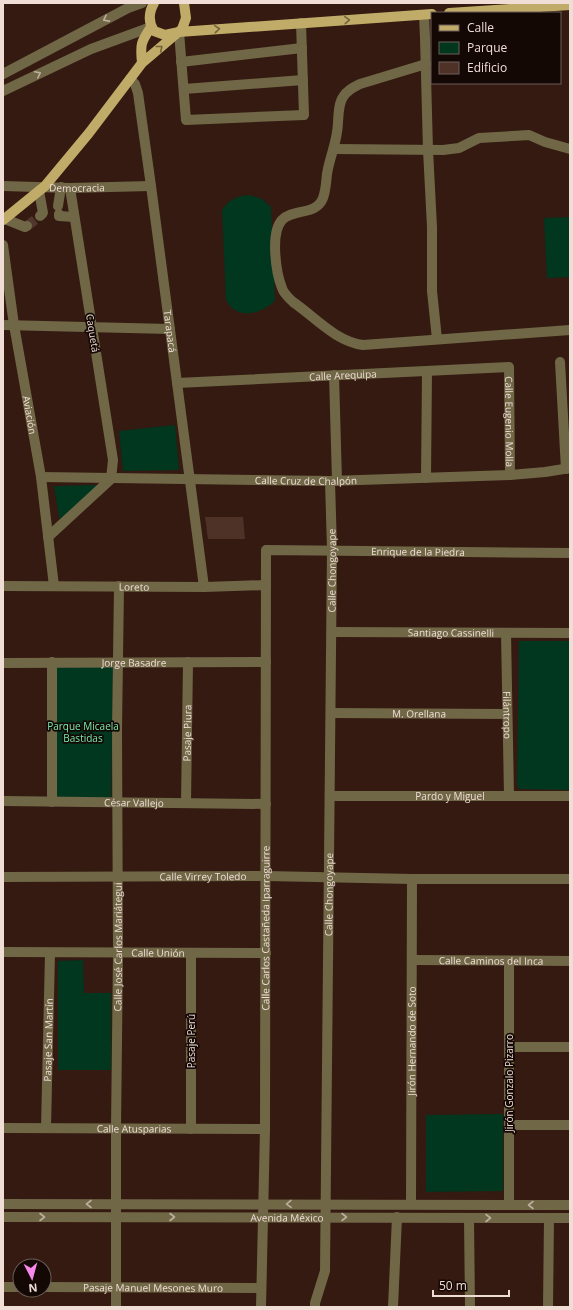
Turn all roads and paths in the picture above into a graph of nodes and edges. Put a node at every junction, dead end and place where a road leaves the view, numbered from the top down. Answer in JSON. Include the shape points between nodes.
{"nodes":[{"id":1,"x":142,"y":3,"type":"edge"},
{"id":2,"x":154,"y":3,"type":"edge"},
{"id":3,"x":184,"y":3,"type":"edge"},
{"id":4,"x":570,"y":5,"type":"edge"},
{"id":5,"x":128,"y":6,"type":"edge"},
{"id":6,"x":464,"y":12,"type":"edge"},
{"id":7,"x":428,"y":14,"type":"edge"},
{"id":8,"x":301,"y":23,"type":"junction"},
{"id":9,"x":151,"y":27,"type":"junction"},
{"id":10,"x":178,"y":32,"type":"junction"},
{"id":11,"x":302,"y":48,"type":"junction"},
{"id":12,"x":181,"y":62,"type":"junction"},
{"id":13,"x":142,"y":63,"type":"junction"},
{"id":14,"x":426,"y":64,"type":"junction"},
{"id":15,"x":3,"y":74,"type":"edge"},
{"id":16,"x":130,"y":79,"type":"junction"},
{"id":17,"x":303,"y":80,"type":"junction"},
{"id":18,"x":184,"y":89,"type":"junction"},
{"id":19,"x":3,"y":91,"type":"edge"},
{"id":20,"x":334,"y":149,"type":"junction"},
{"id":21,"x":570,"y":149,"type":"edge"},
{"id":22,"x":428,"y":150,"type":"junction"},
{"id":23,"x":3,"y":186,"type":"edge"},
{"id":24,"x":151,"y":186,"type":"junction"},
{"id":25,"x":65,"y":188,"type":"junction"},
{"id":26,"x":42,"y":189,"type":"junction"},
{"id":27,"x":59,"y":212,"type":"junction"},
{"id":28,"x":74,"y":217,"type":"junction"},
{"id":29,"x":4,"y":219,"type":"edge"},
{"id":30,"x":27,"y":226,"type":"dead end"},
{"id":31,"x":3,"y":245,"type":"edge"},
{"id":32,"x":3,"y":325,"type":"edge"},
{"id":33,"x":14,"y":326,"type":"junction"},
{"id":34,"x":92,"y":327,"type":"junction"},
{"id":35,"x":170,"y":329,"type":"junction"},
{"id":36,"x":570,"y":330,"type":"edge"},
{"id":37,"x":437,"y":339,"type":"junction"},
{"id":38,"x":560,"y":362,"type":"dead end"},
{"id":39,"x":509,"y":367,"type":"joint"},
{"id":40,"x":427,"y":371,"type":"junction"},
{"id":41,"x":334,"y":375,"type":"junction"},
{"id":42,"x":178,"y":383,"type":"junction"},
{"id":43,"x":568,"y":468,"type":"edge"},
{"id":44,"x":510,"y":475,"type":"junction"},
{"id":45,"x":41,"y":477,"type":"junction"},
{"id":46,"x":426,"y":478,"type":"junction"},
{"id":47,"x":111,"y":479,"type":"junction"},
{"id":48,"x":190,"y":480,"type":"junction"},
{"id":49,"x":334,"y":481,"type":"junction"},
{"id":50,"x":48,"y":537,"type":"junction"},
{"id":51,"x":266,"y":550,"type":"joint"},
{"id":52,"x":332,"y":550,"type":"junction"},
{"id":53,"x":570,"y":553,"type":"edge"},
{"id":54,"x":266,"y":585,"type":"junction"},
{"id":55,"x":3,"y":586,"type":"edge"},
{"id":56,"x":54,"y":586,"type":"junction"},
{"id":57,"x":119,"y":586,"type":"junction"},
{"id":58,"x":204,"y":587,"type":"junction"},
{"id":59,"x":332,"y":632,"type":"junction"},
{"id":60,"x":506,"y":633,"type":"junction"},
{"id":61,"x":570,"y":633,"type":"edge"},
{"id":62,"x":52,"y":662,"type":"junction"},
{"id":63,"x":118,"y":662,"type":"junction"},
{"id":64,"x":188,"y":662,"type":"junction"},
{"id":65,"x":266,"y":662,"type":"junction"},
{"id":66,"x":3,"y":663,"type":"edge"},
{"id":67,"x":331,"y":714,"type":"junction"},
{"id":68,"x":507,"y":714,"type":"junction"},
{"id":69,"x":330,"y":796,"type":"junction"},
{"id":70,"x":509,"y":796,"type":"junction"},
{"id":71,"x":570,"y":796,"type":"edge"},
{"id":72,"x":3,"y":801,"type":"edge"},
{"id":73,"x":52,"y":802,"type":"junction"},
{"id":74,"x":117,"y":802,"type":"junction"},
{"id":75,"x":186,"y":803,"type":"junction"},
{"id":76,"x":266,"y":804,"type":"junction"},
{"id":77,"x":117,"y":876,"type":"junction"},
{"id":78,"x":266,"y":876,"type":"junction"},
{"id":79,"x":3,"y":877,"type":"edge"},
{"id":80,"x":329,"y":877,"type":"junction"},
{"id":81,"x":412,"y":879,"type":"junction"},
{"id":82,"x":570,"y":879,"type":"edge"},
{"id":83,"x":3,"y":952,"type":"edge"},
{"id":84,"x":50,"y":953,"type":"junction"},
{"id":85,"x":118,"y":953,"type":"junction"},
{"id":86,"x":190,"y":953,"type":"junction"},
{"id":87,"x":266,"y":954,"type":"junction"},
{"id":88,"x":412,"y":960,"type":"junction"},
{"id":89,"x":509,"y":961,"type":"junction"},
{"id":90,"x":570,"y":961,"type":"edge"},
{"id":91,"x":509,"y":1047,"type":"junction"},
{"id":92,"x":570,"y":1047,"type":"edge"},
{"id":93,"x":509,"y":1125,"type":"junction"},
{"id":94,"x":570,"y":1125,"type":"edge"},
{"id":95,"x":3,"y":1128,"type":"edge"},
{"id":96,"x":46,"y":1128,"type":"junction"},
{"id":97,"x":116,"y":1128,"type":"junction"},
{"id":98,"x":191,"y":1129,"type":"junction"},
{"id":99,"x":265,"y":1129,"type":"junction"},
{"id":100,"x":3,"y":1204,"type":"edge"},
{"id":101,"x":116,"y":1204,"type":"junction"},
{"id":102,"x":262,"y":1204,"type":"junction"},
{"id":103,"x":326,"y":1204,"type":"junction"},
{"id":104,"x":411,"y":1204,"type":"junction"},
{"id":105,"x":509,"y":1204,"type":"junction"},
{"id":106,"x":570,"y":1205,"type":"edge"},
{"id":107,"x":3,"y":1217,"type":"edge"},
{"id":108,"x":117,"y":1217,"type":"junction"},
{"id":109,"x":262,"y":1217,"type":"junction"},
{"id":110,"x":326,"y":1217,"type":"junction"},
{"id":111,"x":397,"y":1217,"type":"junction"},
{"id":112,"x":469,"y":1218,"type":"junction"},
{"id":113,"x":549,"y":1218,"type":"junction"},
{"id":114,"x":570,"y":1218,"type":"edge"},
{"id":115,"x":52,"y":1287,"type":"edge"},
{"id":116,"x":116,"y":1288,"type":"junction"},
{"id":117,"x":261,"y":1288,"type":"junction"},
{"id":118,"x":116,"y":1307,"type":"edge"},
{"id":119,"x":261,"y":1307,"type":"edge"},
{"id":120,"x":315,"y":1307,"type":"edge"},
{"id":121,"x":393,"y":1307,"type":"edge"},
{"id":122,"x":470,"y":1307,"type":"edge"},
{"id":123,"x":548,"y":1307,"type":"edge"}],
"edges":[{"from":1,"to":5,"type":"street"},
{"from":2,"to":9,"type":"main road","via":[[150,14]]},
{"from":3,"to":10,"type":"main road","via":[[186,22]]},
{"from":4,"to":6,"type":"main road"},
{"from":5,"to":15,"type":"street","one_way":true},
{"from":8,"to":7,"type":"main road","one_way":true},
{"from":7,"to":14,"type":"street"},
{"from":10,"to":8,"type":"main road","one_way":true},
{"from":8,"to":11,"type":"street"},
{"from":9,"to":10,"type":"main road","via":[[165,35]]},
{"from":9,"to":13,"type":"main road","via":[[142,41]]},
{"from":19,"to":9,"type":"street","one_way":true,"via":[[91,49]]},
{"from":10,"to":12,"type":"street"},
{"from":13,"to":10,"type":"main road","one_way":true},
{"from":11,"to":12,"type":"street"},
{"from":11,"to":17,"type":"street"},
{"from":12,"to":18,"type":"street"},
{"from":13,"to":16,"type":"main road"},
{"from":14,"to":20,"type":"street","via":[[360,84],[348,91],[340,105]]},
{"from":14,"to":22,"type":"street"},
{"from":16,"to":24,"type":"street","name":"Tarapacá","via":[[138,93]]},
{"from":16,"to":26,"type":"main road"},
{"from":17,"to":18,"type":"street"},
{"from":17,"to":18,"type":"street","via":[[304,115],[186,120]]},
{"from":20,"to":22,"type":"street"},
{"from":20,"to":37,"type":"street","via":[[324,197],[320,204],[288,216],[278,228],[275,243],[282,289],[293,302],[332,332],[353,344],[371,345]]},
{"from":21,"to":22,"type":"street","via":[[529,135],[479,138],[459,148]]},
{"from":22,"to":37,"type":"street","via":[[432,291]]},
{"from":23,"to":26,"type":"street","name":"Democracia"},
{"from":24,"to":25,"type":"street","name":"Democracia"},
{"from":24,"to":35,"type":"street","name":"Tarapacá"},
{"from":25,"to":26,"type":"street","name":"Democracia"},
{"from":25,"to":27,"type":"street"},
{"from":25,"to":28,"type":"street","name":"Caquetá"},
{"from":26,"to":27,"type":"street","via":[[41,214]]},
{"from":26,"to":29,"type":"main road"},
{"from":27,"to":28,"type":"street"},
{"from":28,"to":34,"type":"street","name":"Caquetá"},
{"from":29,"to":30,"type":"street"},
{"from":31,"to":33,"type":"street","name":"Aviación"},
{"from":32,"to":33,"type":"street"},
{"from":33,"to":34,"type":"street"},
{"from":33,"to":45,"type":"street","name":"Aviación"},
{"from":34,"to":35,"type":"street"},
{"from":34,"to":47,"type":"street","name":"Caquetá","via":[[113,460]]},
{"from":35,"to":42,"type":"street","name":"Tarapacá"},
{"from":36,"to":37,"type":"street"},
{"from":38,"to":43,"type":"street"},
{"from":39,"to":40,"type":"street","name":"Calle Arequipa"},
{"from":39,"to":44,"type":"street","name":"Calle Eugenio Molla"},
{"from":40,"to":41,"type":"street","name":"Calle Arequipa"},
{"from":40,"to":46,"type":"street"},
{"from":41,"to":42,"type":"street","name":"Calle Arequipa"},
{"from":41,"to":49,"type":"street","name":"Calle Chongoyape"},
{"from":42,"to":48,"type":"street","name":"Tarapacá"},
{"from":43,"to":44,"type":"street","name":"Calle Cruz de Chalpón"},
{"from":44,"to":46,"type":"street","name":"Calle Cruz de Chalpón"},
{"from":45,"to":47,"type":"street","name":"Calle Cruz de Chalpón"},
{"from":45,"to":50,"type":"street","name":"Aviación"},
{"from":46,"to":49,"type":"street","name":"Calle Cruz de Chalpón"},
{"from":47,"to":48,"type":"street","name":"Calle Cruz de Chalpón"},
{"from":47,"to":50,"type":"street"},
{"from":48,"to":49,"type":"street","name":"Calle Cruz de Chalpón"},
{"from":48,"to":58,"type":"street","name":"Tarapacá"},
{"from":49,"to":52,"type":"street","name":"Calle Chongoyape"},
{"from":50,"to":56,"type":"street","name":"Aviación"},
{"from":51,"to":52,"type":"street","name":"Enrique de la Piedra"},
{"from":51,"to":54,"type":"street","name":"Calle Carlos Castañeda Iparraguirre"},
{"from":52,"to":53,"type":"street","name":"Enrique de la Piedra"},
{"from":52,"to":59,"type":"street","name":"Calle Chongoyape"},
{"from":54,"to":58,"type":"street","name":"Loreto"},
{"from":54,"to":65,"type":"street","name":"Calle Carlos Castañeda Iparraguirre"},
{"from":55,"to":56,"type":"street","name":"Loreto"},
{"from":56,"to":57,"type":"street","name":"Loreto"},
{"from":57,"to":58,"type":"street","name":"Loreto"},
{"from":57,"to":63,"type":"street","name":"Calle José Carlos Mariátegui"},
{"from":59,"to":60,"type":"street","name":"Santiago Cassinelli"},
{"from":59,"to":67,"type":"street","name":"Calle Chongoyape"},
{"from":60,"to":61,"type":"street","name":"Santiago Cassinelli"},
{"from":60,"to":68,"type":"street","name":"Filántropo"},
{"from":62,"to":63,"type":"street","name":"Jorge Basadre"},
{"from":62,"to":66,"type":"street","name":"Jorge Basadre"},
{"from":62,"to":73,"type":"street"},
{"from":63,"to":64,"type":"street","name":"Jorge Basadre"},
{"from":63,"to":74,"type":"street","name":"Calle José Carlos Mariátegui"},
{"from":64,"to":65,"type":"street","name":"Jorge Basadre"},
{"from":64,"to":75,"type":"street","name":"Pasaje Piura"},
{"from":65,"to":76,"type":"street","name":"Calle Carlos Castañeda Iparraguirre"},
{"from":67,"to":68,"type":"street","name":"M. Orellana"},
{"from":67,"to":69,"type":"street","name":"Calle Chongoyape"},
{"from":68,"to":70,"type":"street","name":"Filántropo"},
{"from":69,"to":70,"type":"street","name":"Pardo y Miguel"},
{"from":69,"to":80,"type":"street","name":"Calle Chongoyape"},
{"from":70,"to":71,"type":"street","name":"Pardo y Miguel"},
{"from":72,"to":73,"type":"street","name":"César Vallejo"},
{"from":73,"to":74,"type":"street","name":"César Vallejo"},
{"from":74,"to":75,"type":"street","name":"César Vallejo"},
{"from":74,"to":77,"type":"street","name":"Calle José Carlos Mariátegui"},
{"from":75,"to":76,"type":"street","name":"César Vallejo"},
{"from":76,"to":78,"type":"street","name":"Calle Carlos Castañeda Iparraguirre"},
{"from":77,"to":78,"type":"street","name":"Calle Virrey Toledo"},
{"from":77,"to":79,"type":"street","name":"Calle Virrey Toledo"},
{"from":77,"to":85,"type":"street","name":"Calle José Carlos Mariátegui"},
{"from":78,"to":80,"type":"street","name":"Calle Virrey Toledo"},
{"from":78,"to":87,"type":"street","name":"Calle Carlos Castañeda Iparraguirre"},
{"from":80,"to":81,"type":"street","name":"Calle Virrey Toledo"},
{"from":80,"to":103,"type":"street","name":"Calle Chongoyape"},
{"from":81,"to":82,"type":"street","name":"Calle Virrey Toledo"},
{"from":81,"to":88,"type":"street","name":"Jirón Hernando de Soto"},
{"from":83,"to":84,"type":"street","name":"Calle Unión"},
{"from":84,"to":85,"type":"street","name":"Calle Unión"},
{"from":84,"to":96,"type":"street","name":"Pasaje San Martín"},
{"from":85,"to":86,"type":"street","name":"Calle Unión"},
{"from":85,"to":97,"type":"street","name":"Calle José Carlos Mariátegui"},
{"from":86,"to":87,"type":"street","name":"Calle Unión"},
{"from":86,"to":98,"type":"street","name":"Pasaje Perú"},
{"from":87,"to":99,"type":"street","name":"Calle Carlos Castañeda Iparraguirre"},
{"from":88,"to":89,"type":"street","name":"Calle Caminos del Inca"},
{"from":88,"to":104,"type":"street","name":"Jirón Hernando de Soto"},
{"from":89,"to":90,"type":"street","name":"Calle Caminos del Inca"},
{"from":89,"to":91,"type":"street","name":"Jirón Gonzalo Pizarro"},
{"from":91,"to":92,"type":"street"},
{"from":91,"to":93,"type":"street","name":"Jirón Gonzalo Pizarro"},
{"from":93,"to":94,"type":"street"},
{"from":93,"to":105,"type":"street","name":"Jirón Gonzalo Pizarro"},
{"from":95,"to":96,"type":"street","name":"Calle Atusparias"},
{"from":96,"to":97,"type":"street","name":"Calle Atusparias"},
{"from":97,"to":98,"type":"street","name":"Calle Atusparias"},
{"from":97,"to":101,"type":"street","name":"Calle José Carlos Mariátegui"},
{"from":98,"to":99,"type":"street","name":"Calle Atusparias"},
{"from":99,"to":102,"type":"street","name":"Calle Carlos Castañeda Iparraguirre"},
{"from":101,"to":100,"type":"street","name":"Avenida México","one_way":true},
{"from":101,"to":102,"type":"street","name":"Avenida México"},
{"from":101,"to":108,"type":"street","name":"Calle José Carlos Mariátegui"},
{"from":103,"to":102,"type":"street","name":"Avenida México","one_way":true},
{"from":102,"to":109,"type":"street","name":"Calle Carlos Castañeda Iparraguirre"},
{"from":103,"to":104,"type":"street","name":"Avenida México"},
{"from":103,"to":110,"type":"street","name":"Calle Chongoyape"},
{"from":104,"to":105,"type":"street","name":"Avenida México"},
{"from":106,"to":105,"type":"street","name":"Avenida México","one_way":true},
{"from":107,"to":108,"type":"street","name":"Avenida México","one_way":true},
{"from":108,"to":109,"type":"street","name":"Avenida México","one_way":true},
{"from":108,"to":116,"type":"street","name":"Calle José Carlos Mariátegui"},
{"from":109,"to":110,"type":"street","name":"Avenida México"},
{"from":109,"to":117,"type":"street","name":"Calle Carlos Castañeda Iparraguirre"},
{"from":110,"to":111,"type":"street","name":"Avenida México","one_way":true},
{"from":110,"to":120,"type":"street","name":"Calle Chongoyape","via":[[325,1271]]},
{"from":111,"to":112,"type":"street","name":"Avenida México"},
{"from":111,"to":121,"type":"street"},
{"from":112,"to":113,"type":"street","name":"Avenida México","one_way":true},
{"from":112,"to":122,"type":"street"},
{"from":113,"to":114,"type":"street","name":"Avenida México"},
{"from":113,"to":123,"type":"street"},
{"from":115,"to":116,"type":"street","name":"Pasaje Manuel Mesones Muro"},
{"from":116,"to":117,"type":"street","name":"Pasaje Manuel Mesones Muro"},
{"from":116,"to":118,"type":"street","name":"Calle José Carlos Mariátegui"},
{"from":117,"to":119,"type":"street","name":"Calle Carlos Castañeda Iparraguirre"}]}
